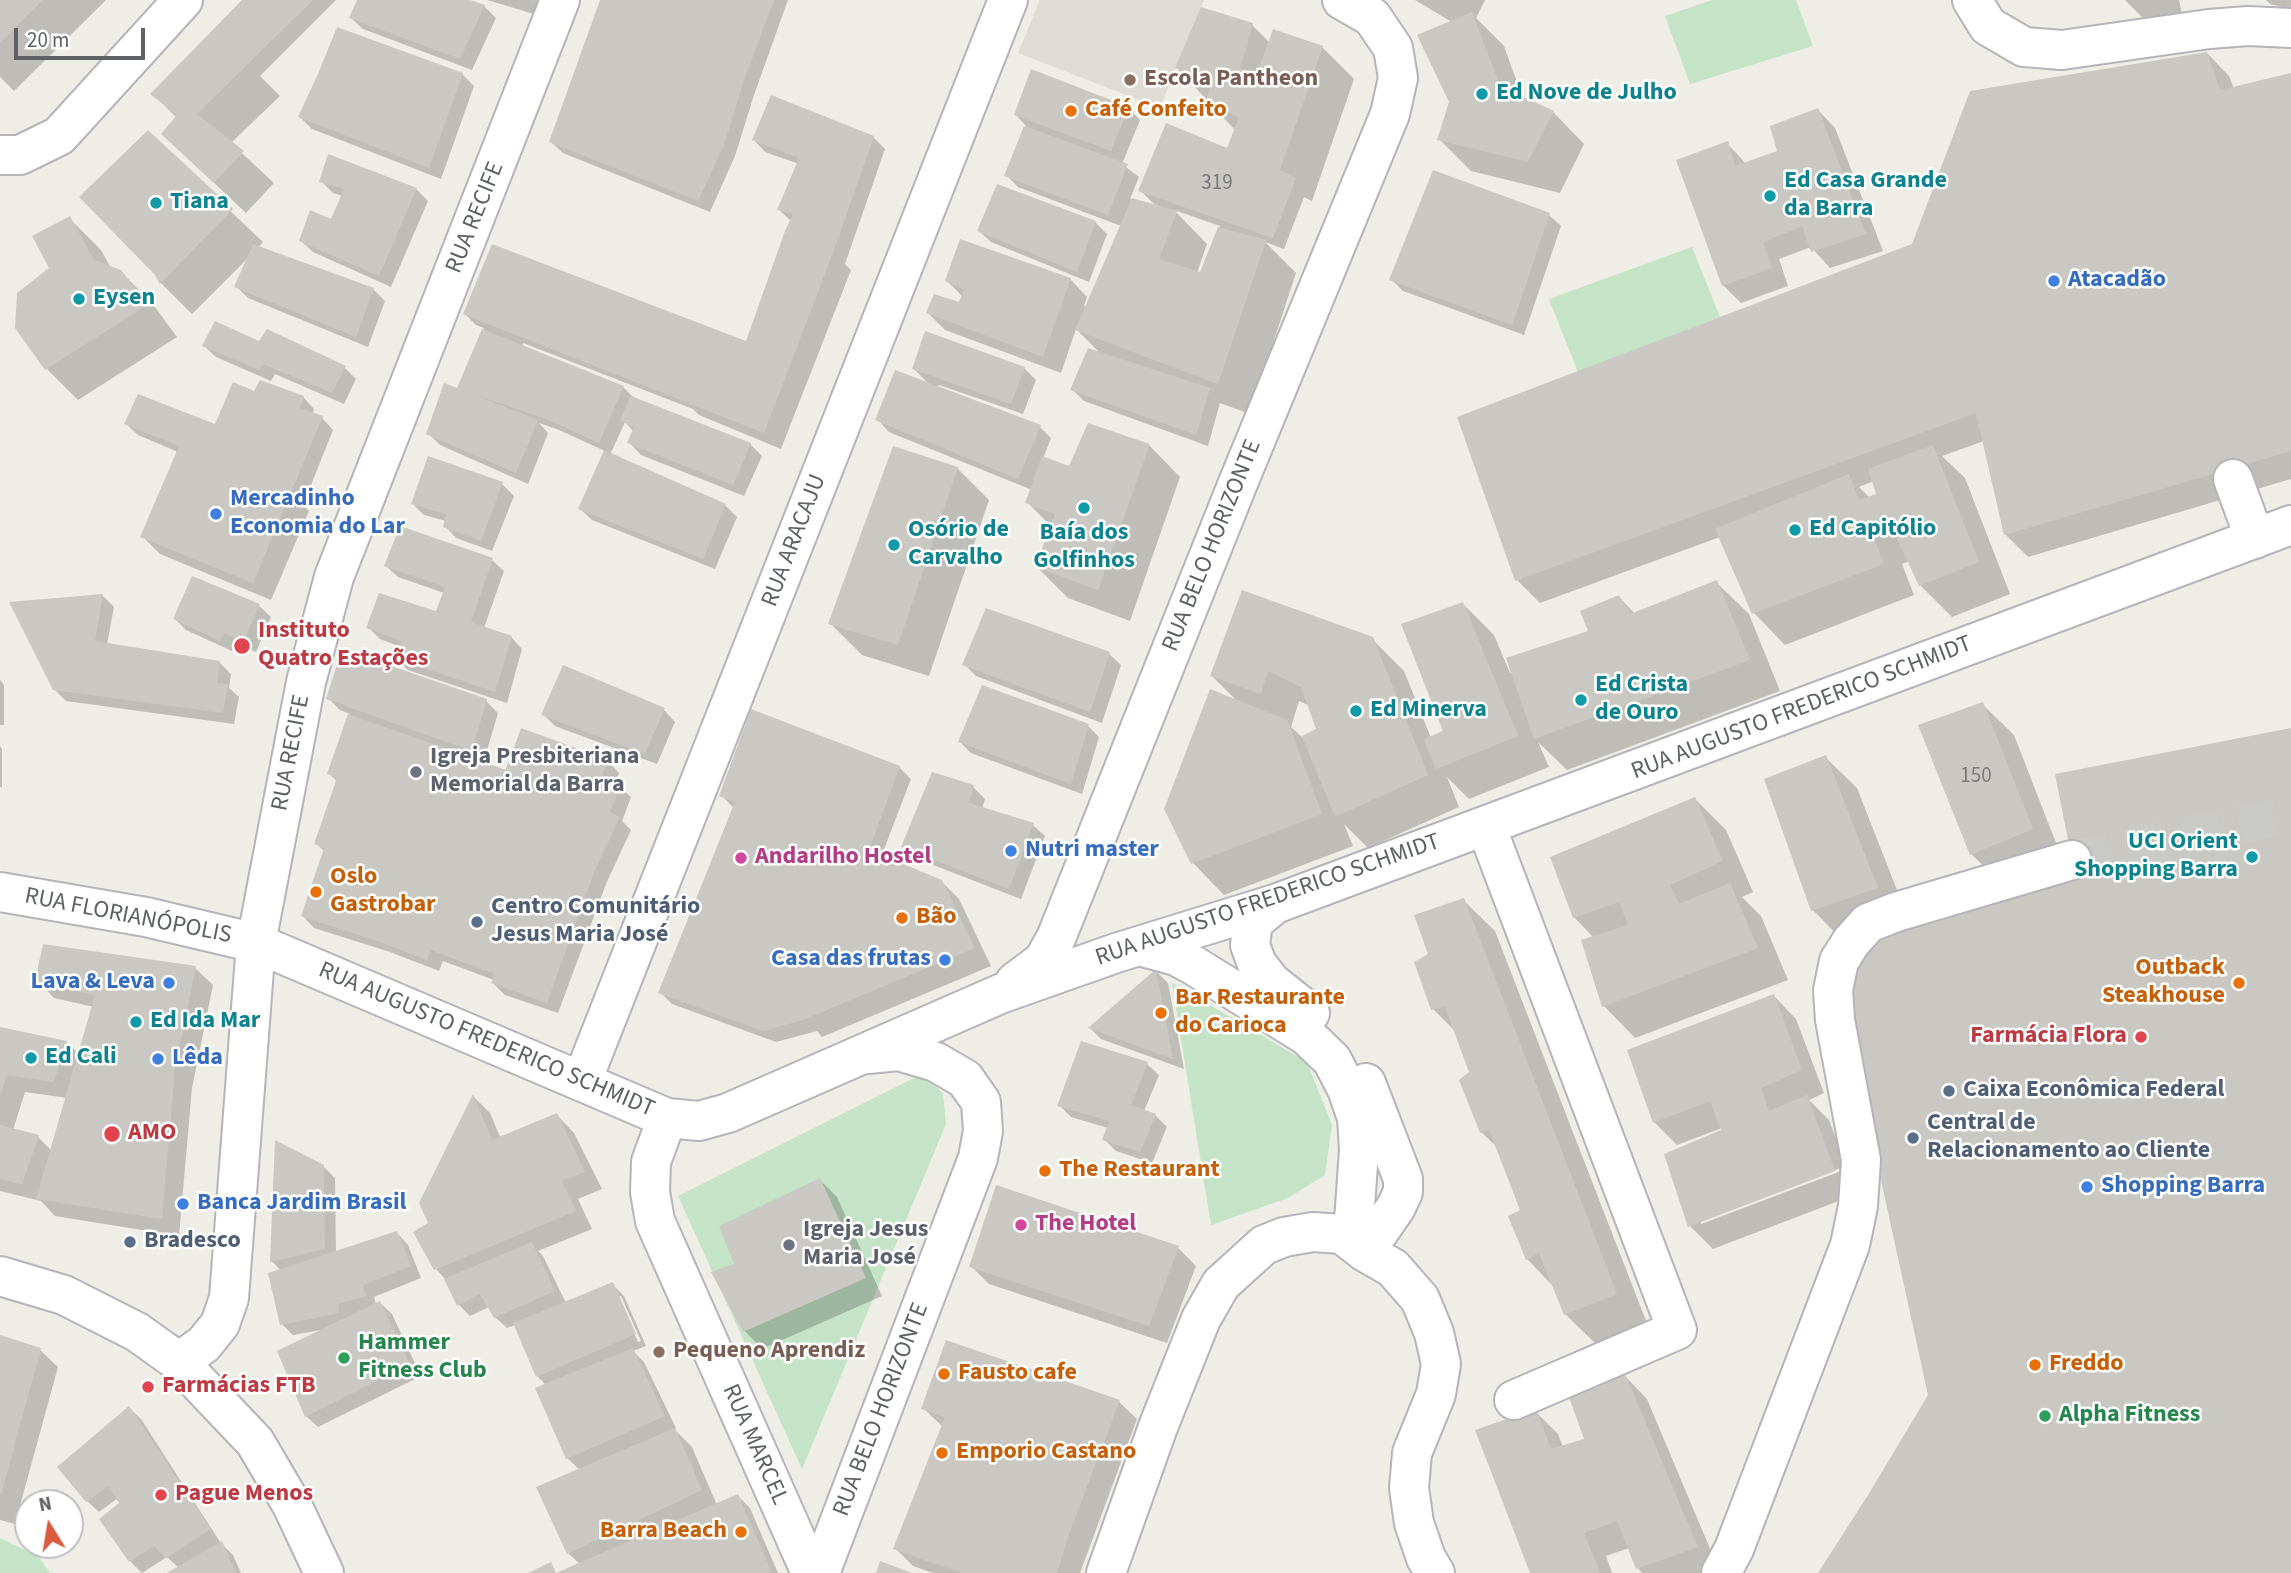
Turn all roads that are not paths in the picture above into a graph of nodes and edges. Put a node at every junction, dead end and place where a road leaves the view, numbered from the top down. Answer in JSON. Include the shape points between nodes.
{"nodes":[{"id":1,"x":183,"y":0,"type":"edge"},
{"id":2,"x":560,"y":0,"type":"edge"},
{"id":3,"x":1007,"y":0,"type":"edge"},
{"id":4,"x":1342,"y":0,"type":"edge"},
{"id":5,"x":1972,"y":0,"type":"edge"},
{"id":6,"x":2291,"y":28,"type":"edge"},
{"id":7,"x":0,"y":155,"type":"edge"},
{"id":8,"x":2233,"y":479,"type":"dead end"},
{"id":9,"x":2291,"y":525,"type":"edge"},
{"id":10,"x":2255,"y":539,"type":"junction"},
{"id":11,"x":1486,"y":826,"type":"junction"},
{"id":12,"x":2072,"y":860,"type":"tunnel mouth"},
{"id":13,"x":0,"y":892,"type":"edge"},
{"id":14,"x":1275,"y":904,"type":"junction"},
{"id":15,"x":256,"y":943,"type":"junction"},
{"id":16,"x":1139,"y":946,"type":"junction"},
{"id":17,"x":1000,"y":994,"type":"junction"},
{"id":18,"x":856,"y":1055,"type":"junction"},
{"id":19,"x":582,"y":1082,"type":"junction"},
{"id":20,"x":667,"y":1118,"type":"junction"},
{"id":21,"x":1365,"y":1252,"type":"junction"},
{"id":22,"x":0,"y":1276,"type":"edge"},
{"id":23,"x":179,"y":1362,"type":"junction"},
{"id":24,"x":1514,"y":1400,"type":"dead end"},
{"id":25,"x":324,"y":1573,"type":"edge"},
{"id":26,"x":811,"y":1573,"type":"edge"},
{"id":27,"x":820,"y":1573,"type":"edge"},
{"id":28,"x":1106,"y":1573,"type":"edge"},
{"id":29,"x":1435,"y":1573,"type":"edge"},
{"id":30,"x":1721,"y":1573,"type":"edge"}],
"edges":[{"from":1,"to":7,"type":"street","via":[[59,136],[20,155]]},
{"from":2,"to":15,"type":"street","name":"RUA RECIFE","via":[[334,576],[306,682]]},
{"from":3,"to":19,"type":"street","name":"RUA ARACAJU"},
{"from":4,"to":17,"type":"street","name":"RUA BELO HORIZONTE","via":[[1372,17],[1392,48],[1398,78],[1390,114],[1056,938],[1043,961]]},
{"from":5,"to":6,"type":"street","via":[[1988,26],[2024,47],[2062,50],[2209,29]]},
{"from":8,"to":10,"type":"street"},
{"from":9,"to":10,"type":"street","name":"RUA AUGUSTO FREDERICO SCHMIDT"},
{"from":10,"to":11,"type":"street","name":"RUA AUGUSTO FREDERICO SCHMIDT"},
{"from":11,"to":14,"type":"street","name":"RUA AUGUSTO FREDERICO SCHMIDT"},
{"from":11,"to":24,"type":"street","via":[[1677,1330]]},
{"from":12,"to":30,"type":"street","via":[[1868,923],[1839,961],[1833,989],[1835,1020],[1861,1160],[1858,1206],[1850,1245]]},
{"from":13,"to":15,"type":"street","name":"RUA FLORIANÓPOLIS","via":[[146,917]]},
{"from":14,"to":16,"type":"street","name":"RUA AUGUSTO FREDERICO SCHMIDT"},
{"from":14,"to":21,"type":"street","via":[[1253,922],[1250,945],[1257,964],[1271,982],[1331,1028],[1349,1050],[1403,1179],[1396,1207]]},
{"from":15,"to":19,"type":"street","name":"RUA AUGUSTO FREDERICO SCHMIDT"},
{"from":15,"to":23,"type":"street","name":"RUA RECIFE","via":[[229,1298],[220,1324],[204,1344]]},
{"from":16,"to":17,"type":"street","name":"RUA AUGUSTO FREDERICO SCHMIDT"},
{"from":16,"to":21,"type":"street","via":[[1193,965],[1307,1036],[1332,1060],[1357,1118],[1360,1150],[1354,1221]]},
{"from":17,"to":18,"type":"street","name":"RUA AUGUSTO FREDERICO SCHMIDT"},
{"from":18,"to":20,"type":"street","name":"RUA AUGUSTO FREDERICO SCHMIDT","via":[[728,1113],[699,1121]]},
{"from":18,"to":27,"type":"street","name":"RUA BELO HORIZONTE","via":[[899,1051],[936,1062],[965,1079],[981,1102],[983,1131],[973,1171]]},
{"from":19,"to":20,"type":"street","name":"RUA AUGUSTO FREDERICO SCHMIDT"},
{"from":20,"to":26,"type":"street","name":"RUA MARCEL","via":[[651,1162],[655,1222]]},
{"from":21,"to":28,"type":"street","via":[[1342,1234],[1299,1233],[1264,1245],[1221,1284],[1191,1343]]},
{"from":21,"to":29,"type":"street","via":[[1393,1268],[1420,1299],[1441,1364],[1436,1394],[1412,1453],[1409,1488],[1414,1523]]},
{"from":22,"to":23,"type":"street","via":[[64,1295],[137,1332]]},
{"from":23,"to":25,"type":"street","via":[[255,1443],[292,1504]]}]}
